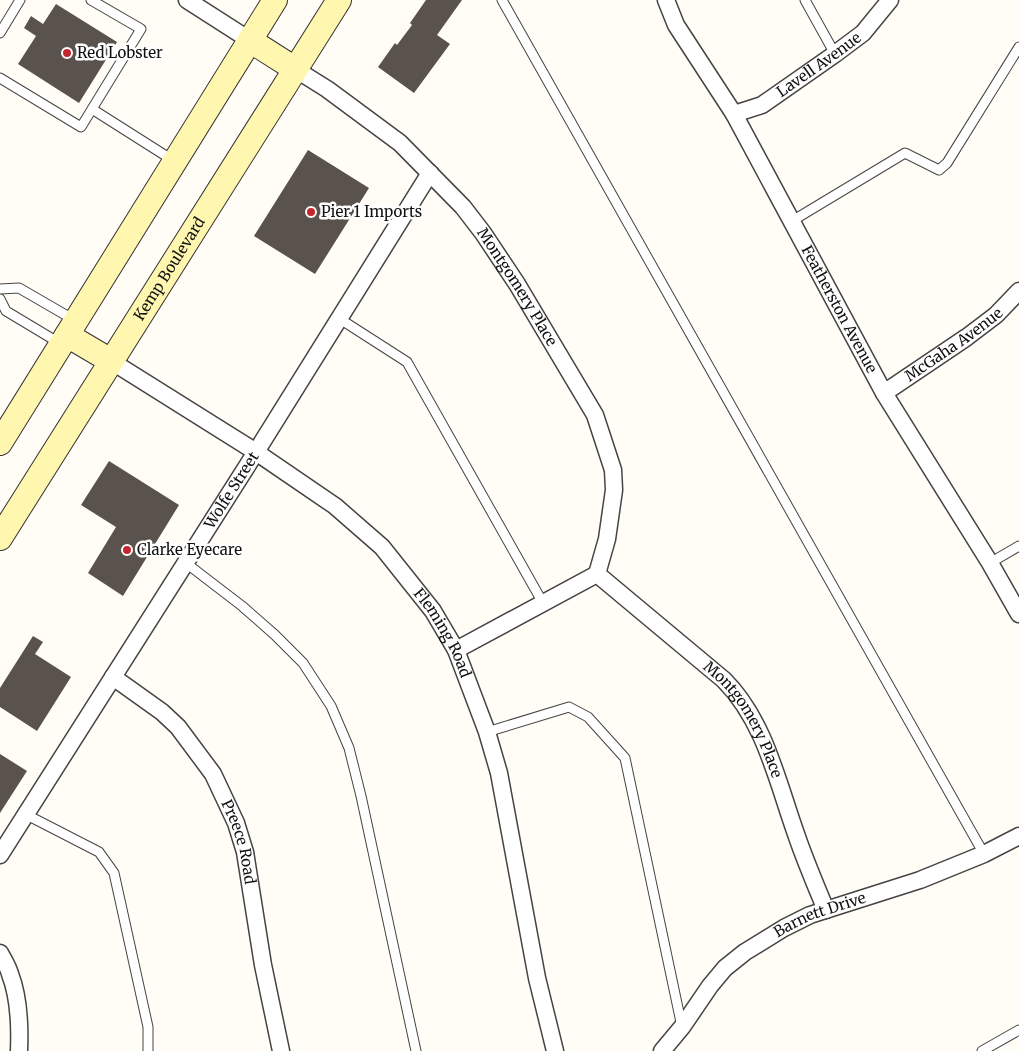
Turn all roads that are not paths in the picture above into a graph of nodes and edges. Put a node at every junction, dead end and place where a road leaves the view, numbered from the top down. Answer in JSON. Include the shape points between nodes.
{"nodes":[{"id":1,"x":20,"y":0,"type":"edge"},
{"id":2,"x":91,"y":0,"type":"edge"},
{"id":3,"x":187,"y":0,"type":"edge"},
{"id":4,"x":276,"y":0,"type":"edge"},
{"id":5,"x":339,"y":0,"type":"edge"},
{"id":6,"x":502,"y":0,"type":"edge"},
{"id":7,"x":666,"y":0,"type":"edge"},
{"id":8,"x":805,"y":0,"type":"edge"},
{"id":9,"x":890,"y":0,"type":"edge"},
{"id":10,"x":0,"y":33,"type":"edge"},
{"id":11,"x":251,"y":40,"type":"junction"},
{"id":12,"x":1019,"y":47,"type":"edge"},
{"id":13,"x":835,"y":54,"type":"junction"},
{"id":14,"x":296,"y":69,"type":"junction"},
{"id":15,"x":0,"y":78,"type":"edge"},
{"id":16,"x":92,"y":109,"type":"junction"},
{"id":17,"x":734,"y":114,"type":"junction"},
{"id":18,"x":176,"y":162,"type":"junction"},
{"id":19,"x":430,"y":173,"type":"junction"},
{"id":20,"x":792,"y":221,"type":"junction"},
{"id":21,"x":0,"y":289,"type":"edge"},
{"id":22,"x":1019,"y":291,"type":"edge"},
{"id":23,"x":0,"y":299,"type":"edge"},
{"id":24,"x":340,"y":319,"type":"junction"},
{"id":25,"x":68,"y":334,"type":"junction"},
{"id":26,"x":111,"y":361,"type":"junction"},
{"id":27,"x":884,"y":393,"type":"junction"},
{"id":28,"x":0,"y":443,"type":"edge"},
{"id":29,"x":256,"y":452,"type":"junction"},
{"id":30,"x":0,"y":538,"type":"edge"},
{"id":31,"x":1019,"y":546,"type":"edge"},
{"id":32,"x":186,"y":563,"type":"junction"},
{"id":33,"x":990,"y":563,"type":"junction"},
{"id":34,"x":597,"y":574,"type":"junction"},
{"id":35,"x":543,"y":603,"type":"junction"},
{"id":36,"x":1019,"y":614,"type":"edge"},
{"id":37,"x":456,"y":650,"type":"junction"},
{"id":38,"x":113,"y":677,"type":"junction"},
{"id":39,"x":488,"y":732,"type":"junction"},
{"id":40,"x":25,"y":814,"type":"junction"},
{"id":41,"x":1019,"y":836,"type":"edge"},
{"id":42,"x":984,"y":854,"type":"junction"},
{"id":43,"x":0,"y":855,"type":"edge"},
{"id":44,"x":826,"y":910,"type":"junction"},
{"id":45,"x":0,"y":952,"type":"edge"},
{"id":46,"x":682,"y":1027,"type":"junction"},
{"id":47,"x":1019,"y":1030,"type":"edge"},
{"id":48,"x":19,"y":1051,"type":"edge"},
{"id":49,"x":148,"y":1051,"type":"edge"},
{"id":50,"x":281,"y":1051,"type":"edge"},
{"id":51,"x":416,"y":1051,"type":"edge"},
{"id":52,"x":555,"y":1051,"type":"edge"},
{"id":53,"x":662,"y":1051,"type":"edge"},
{"id":54,"x":982,"y":1051,"type":"edge"}],
"edges":[{"from":1,"to":10,"type":"lane"},
{"from":2,"to":16,"type":"lane","via":[[141,29]]},
{"from":3,"to":11,"type":"street"},
{"from":4,"to":11,"type":"main road"},
{"from":5,"to":14,"type":"main road","name":"Kemp Boulevard"},
{"from":6,"to":42,"type":"lane"},
{"from":7,"to":17,"type":"street","name":"Featherston Avenue","via":[[676,25]]},
{"from":8,"to":13,"type":"lane"},
{"from":9,"to":13,"type":"street","name":"Lavell Avenue","via":[[863,33]]},
{"from":11,"to":14,"type":"main road"},
{"from":11,"to":18,"type":"main road"},
{"from":12,"to":20,"type":"lane","via":[[948,163],[939,170],[905,154]]},
{"from":13,"to":17,"type":"street","name":"Lavell Avenue","via":[[762,105]]},
{"from":14,"to":19,"type":"street","name":"Montgomery Place","via":[[400,143]]},
{"from":14,"to":26,"type":"main road","name":"Kemp Boulevard"},
{"from":15,"to":16,"type":"lane","via":[[81,127]]},
{"from":16,"to":18,"type":"lane"},
{"from":17,"to":20,"type":"street","name":"Featherston Avenue"},
{"from":18,"to":25,"type":"main road"},
{"from":19,"to":24,"type":"street","name":"Wolfe Street"},
{"from":19,"to":34,"type":"street","name":"Montgomery Place","via":[[483,233],[595,415],[612,470],[614,490],[607,539]]},
{"from":20,"to":27,"type":"street","name":"Featherston Avenue"},
{"from":21,"to":25,"type":"lane","via":[[19,288]]},
{"from":22,"to":27,"type":"street","name":"McGaha Avenue","via":[[996,315],[967,337]]},
{"from":23,"to":25,"type":"lane","via":[[6,311]]},
{"from":24,"to":29,"type":"street","name":"Wolfe Street"},
{"from":24,"to":35,"type":"lane","via":[[407,362]]},
{"from":25,"to":26,"type":"main road"},
{"from":25,"to":28,"type":"main road"},
{"from":26,"to":29,"type":"street","name":"Fleming Road"},
{"from":26,"to":30,"type":"main road","name":"Kemp Boulevard"},
{"from":27,"to":33,"type":"street","name":"Featherston Avenue"},
{"from":29,"to":32,"type":"street","name":"Wolfe Street"},
{"from":29,"to":37,"type":"street","name":"Fleming Road","via":[[336,506],[382,547],[433,611]]},
{"from":31,"to":33,"type":"lane"},
{"from":32,"to":38,"type":"street","name":"Wolfe Street"},
{"from":32,"to":51,"type":"lane","via":[[275,635],[303,663],[331,706],[349,748],[361,796]]},
{"from":33,"to":36,"type":"street","name":"Featherston Avenue"},
{"from":34,"to":35,"type":"street"},
{"from":34,"to":44,"type":"street","name":"Montgomery Place","via":[[724,680],[747,708],[766,747]]},
{"from":35,"to":37,"type":"street"},
{"from":37,"to":39,"type":"street","name":"Fleming Road"},
{"from":38,"to":40,"type":"street","name":"Wolfe Street"},
{"from":38,"to":50,"type":"street","name":"Preece Road","via":[[178,727],[213,774],[236,823],[245,852]]},
{"from":39,"to":46,"type":"lane","via":[[569,707],[588,717],[626,758]]},
{"from":39,"to":52,"type":"street","name":"Fleming Road","via":[[499,773],[537,978]]},
{"from":40,"to":43,"type":"street","name":"Wolfe Street"},
{"from":40,"to":49,"type":"lane","via":[[99,852],[114,873],[148,1027]]},
{"from":41,"to":42,"type":"street","name":"Barnett Drive"},
{"from":42,"to":44,"type":"street","name":"Barnett Drive","via":[[920,880]]},
{"from":44,"to":46,"type":"street","name":"Barnett Drive","via":[[784,928],[725,968]]},
{"from":45,"to":48,"type":"street","via":[[11,974],[20,1036]]},
{"from":46,"to":53,"type":"street","name":"Barnett Drive"},
{"from":47,"to":54,"type":"lane"}]}
